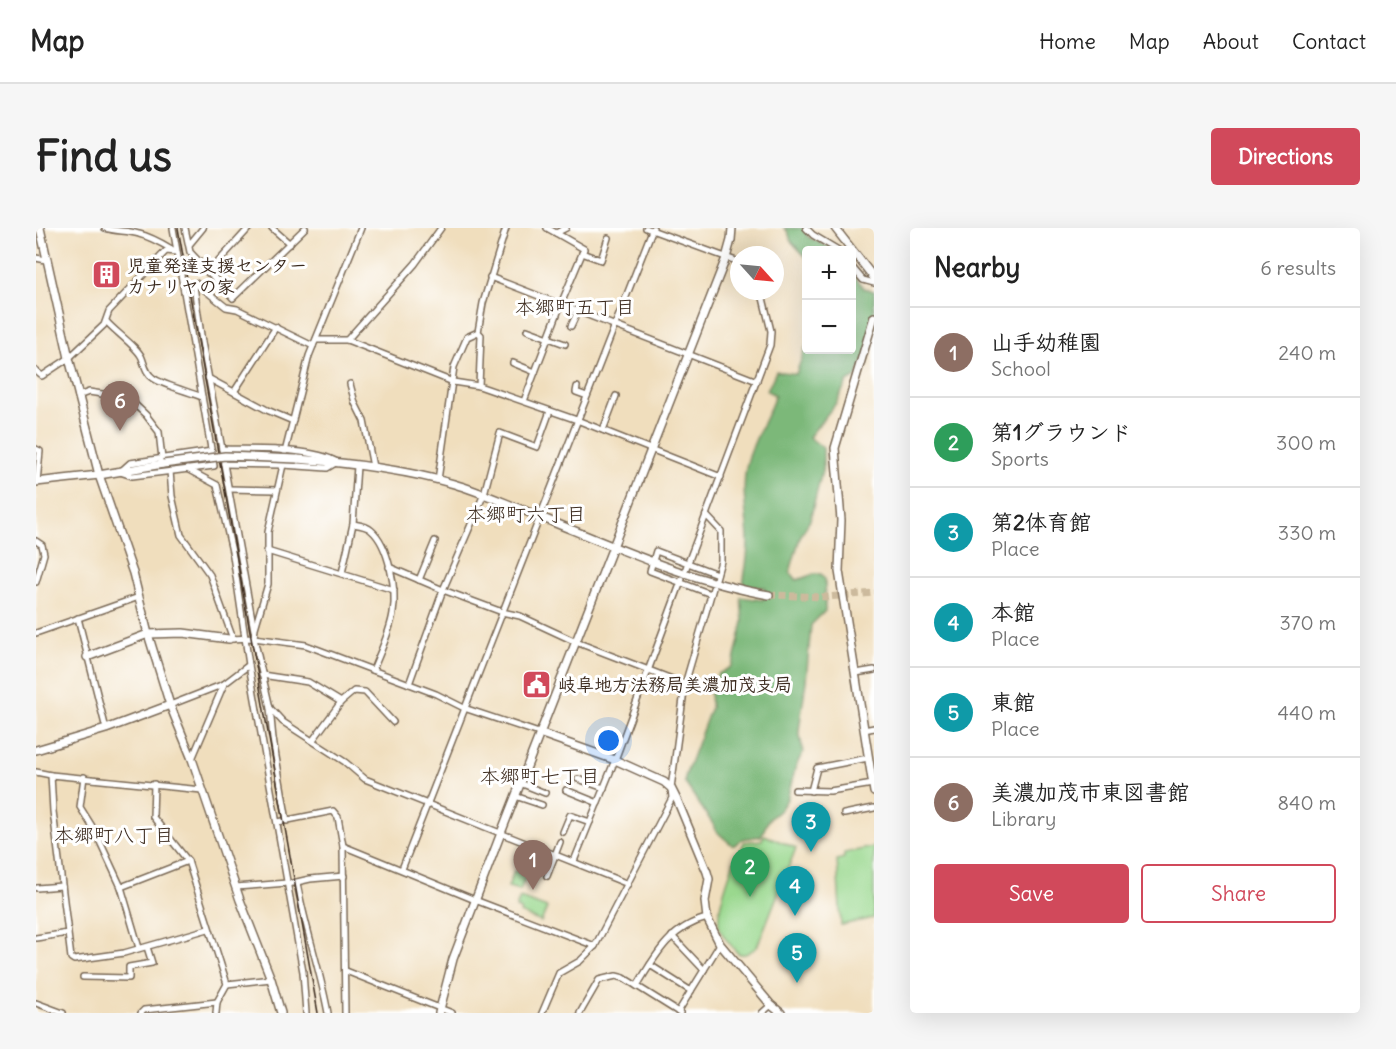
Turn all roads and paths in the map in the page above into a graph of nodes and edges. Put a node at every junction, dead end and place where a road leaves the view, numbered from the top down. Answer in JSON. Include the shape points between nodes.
{"nodes":[{"id":1,"x":40,"y":228,"type":"edge"},
{"id":2,"x":105,"y":228,"type":"edge"},
{"id":3,"x":173,"y":228,"type":"edge"},
{"id":4,"x":185,"y":228,"type":"edge"},
{"id":5,"x":203,"y":228,"type":"edge"},
{"id":6,"x":249,"y":228,"type":"edge"},
{"id":7,"x":272,"y":228,"type":"edge"},
{"id":8,"x":305,"y":228,"type":"edge"},
{"id":9,"x":361,"y":228,"type":"edge"},
{"id":10,"x":441,"y":228,"type":"edge"},
{"id":11,"x":506,"y":228,"type":"edge"},
{"id":12,"x":547,"y":228,"type":"edge"},
{"id":13,"x":566,"y":228,"type":"edge"},
{"id":14,"x":646,"y":228,"type":"edge"},
{"id":15,"x":732,"y":228,"type":"edge"},
{"id":16,"x":806,"y":228,"type":"edge"},
{"id":17,"x":835,"y":228,"type":"edge"},
{"id":18,"x":653,"y":229,"type":"edge"},
{"id":19,"x":556,"y":233,"type":"junction"},
{"id":20,"x":608,"y":238,"type":"dead end"},
{"id":21,"x":290,"y":244,"type":"junction"},
{"id":22,"x":189,"y":245,"type":"junction"},
{"id":23,"x":831,"y":246,"type":"edge"},
{"id":24,"x":176,"y":252,"type":"junction"},
{"id":25,"x":582,"y":253,"type":"junction"},
{"id":26,"x":36,"y":258,"type":"edge"},
{"id":27,"x":726,"y":258,"type":"junction"},
{"id":28,"x":730,"y":259,"type":"edge"},
{"id":29,"x":46,"y":260,"type":"junction"},
{"id":30,"x":856,"y":272,"type":"edge"},
{"id":31,"x":208,"y":273,"type":"junction"},
{"id":32,"x":490,"y":276,"type":"junction"},
{"id":33,"x":874,"y":278,"type":"edge"},
{"id":34,"x":874,"y":283,"type":"edge"},
{"id":35,"x":764,"y":300,"type":"edge"},
{"id":36,"x":561,"y":304,"type":"junction"},
{"id":37,"x":578,"y":311,"type":"junction"},
{"id":38,"x":874,"y":317,"type":"edge"},
{"id":39,"x":106,"y":321,"type":"junction"},
{"id":40,"x":615,"y":325,"type":"junction"},
{"id":41,"x":572,"y":326,"type":"dead end"},
{"id":42,"x":276,"y":327,"type":"junction"},
{"id":43,"x":527,"y":330,"type":"dead end"},
{"id":44,"x":478,"y":332,"type":"junction"},
{"id":45,"x":548,"y":338,"type":"junction"},
{"id":46,"x":347,"y":340,"type":"junction"},
{"id":47,"x":315,"y":343,"type":"junction"},
{"id":48,"x":565,"y":344,"type":"dead end"},
{"id":49,"x":688,"y":355,"type":"junction"},
{"id":50,"x":69,"y":358,"type":"junction"},
{"id":51,"x":513,"y":363,"type":"dead end"},
{"id":52,"x":36,"y":371,"type":"edge"},
{"id":53,"x":535,"y":372,"type":"junction"},
{"id":54,"x":208,"y":378,"type":"junction"},
{"id":55,"x":757,"y":381,"type":"junction"},
{"id":56,"x":453,"y":382,"type":"junction"},
{"id":57,"x":350,"y":384,"type":"dead end"},
{"id":58,"x":479,"y":386,"type":"junction"},
{"id":59,"x":577,"y":387,"type":"dead end"},
{"id":60,"x":234,"y":392,"type":"junction"},
{"id":61,"x":78,"y":396,"type":"junction"},
{"id":62,"x":586,"y":396,"type":"junction"},
{"id":63,"x":616,"y":396,"type":"dead end"},
{"id":64,"x":202,"y":397,"type":"junction"},
{"id":65,"x":524,"y":401,"type":"junction"},
{"id":66,"x":549,"y":411,"type":"junction"},
{"id":67,"x":577,"y":420,"type":"junction"},
{"id":68,"x":293,"y":421,"type":"junction"},
{"id":69,"x":603,"y":430,"type":"junction"},
{"id":70,"x":36,"y":449,"type":"edge"},
{"id":71,"x":222,"y":449,"type":"junction"},
{"id":72,"x":652,"y":449,"type":"junction"},
{"id":73,"x":212,"y":451,"type":"junction"},
{"id":74,"x":285,"y":452,"type":"junction"},
{"id":75,"x":163,"y":462,"type":"junction"},
{"id":76,"x":337,"y":462,"type":"junction"},
{"id":77,"x":225,"y":464,"type":"junction"},
{"id":78,"x":283,"y":465,"type":"junction"},
{"id":79,"x":357,"y":466,"type":"junction"},
{"id":80,"x":373,"y":467,"type":"junction"},
{"id":81,"x":187,"y":469,"type":"junction"},
{"id":82,"x":120,"y":471,"type":"junction"},
{"id":83,"x":170,"y":471,"type":"junction"},
{"id":84,"x":99,"y":475,"type":"junction"},
{"id":85,"x":720,"y":477,"type":"junction"},
{"id":86,"x":438,"y":480,"type":"junction"},
{"id":87,"x":37,"y":482,"type":"edge"},
{"id":88,"x":229,"y":489,"type":"junction"},
{"id":89,"x":277,"y":490,"type":"junction"},
{"id":90,"x":484,"y":494,"type":"junction"},
{"id":91,"x":706,"y":514,"type":"junction"},
{"id":92,"x":540,"y":516,"type":"junction"},
{"id":93,"x":353,"y":524,"type":"junction"},
{"id":94,"x":36,"y":541,"type":"edge"},
{"id":95,"x":435,"y":541,"type":"dead end"},
{"id":96,"x":614,"y":545,"type":"junction"},
{"id":97,"x":267,"y":551,"type":"junction"},
{"id":98,"x":652,"y":561,"type":"junction"},
{"id":99,"x":687,"y":561,"type":"junction"},
{"id":100,"x":389,"y":567,"type":"junction"},
{"id":101,"x":686,"y":568,"type":"dead end"},
{"id":102,"x":342,"y":573,"type":"junction"},
{"id":103,"x":419,"y":580,"type":"junction"},
{"id":104,"x":681,"y":581,"type":"junction"},
{"id":105,"x":36,"y":582,"type":"edge"},
{"id":106,"x":394,"y":590,"type":"junction"},
{"id":107,"x":443,"y":590,"type":"junction"},
{"id":108,"x":769,"y":595,"type":"tunnel mouth"},
{"id":109,"x":139,"y":597,"type":"junction"},
{"id":110,"x":502,"y":612,"type":"junction"},
{"id":111,"x":78,"y":618,"type":"junction"},
{"id":112,"x":36,"y":633,"type":"edge"},
{"id":113,"x":148,"y":634,"type":"junction"},
{"id":114,"x":255,"y":636,"type":"junction"},
{"id":115,"x":246,"y":638,"type":"junction"},
{"id":116,"x":231,"y":639,"type":"junction"},
{"id":117,"x":576,"y":642,"type":"junction"},
{"id":118,"x":87,"y":657,"type":"junction"},
{"id":119,"x":249,"y":665,"type":"junction"},
{"id":120,"x":649,"y":669,"type":"junction"},
{"id":121,"x":373,"y":670,"type":"junction"},
{"id":122,"x":874,"y":670,"type":"edge"},
{"id":123,"x":856,"y":673,"type":"junction"},
{"id":124,"x":262,"y":675,"type":"junction"},
{"id":125,"x":224,"y":684,"type":"junction"},
{"id":126,"x":409,"y":684,"type":"junction"},
{"id":127,"x":685,"y":684,"type":"junction"},
{"id":128,"x":341,"y":702,"type":"junction"},
{"id":129,"x":170,"y":705,"type":"junction"},
{"id":130,"x":270,"y":708,"type":"junction"},
{"id":131,"x":464,"y":708,"type":"junction"},
{"id":132,"x":393,"y":722,"type":"dead end"},
{"id":133,"x":874,"y":728,"type":"edge"},
{"id":134,"x":106,"y":729,"type":"junction"},
{"id":135,"x":864,"y":730,"type":"junction"},
{"id":136,"x":539,"y":733,"type":"junction"},
{"id":137,"x":313,"y":740,"type":"junction"},
{"id":138,"x":36,"y":750,"type":"edge"},
{"id":139,"x":868,"y":758,"type":"junction"},
{"id":140,"x":192,"y":759,"type":"junction"},
{"id":141,"x":615,"y":760,"type":"junction"},
{"id":142,"x":36,"y":772,"type":"edge"},
{"id":143,"x":51,"y":775,"type":"junction"},
{"id":144,"x":84,"y":777,"type":"junction"},
{"id":145,"x":578,"y":779,"type":"dead end"},
{"id":146,"x":520,"y":783,"type":"junction"},
{"id":147,"x":154,"y":784,"type":"junction"},
{"id":148,"x":873,"y":784,"type":"edge"},
{"id":149,"x":604,"y":788,"type":"junction"},
{"id":150,"x":670,"y":788,"type":"junction"},
{"id":151,"x":202,"y":789,"type":"junction"},
{"id":152,"x":566,"y":790,"type":"dead end"},
{"id":153,"x":795,"y":790,"type":"dead end"},
{"id":154,"x":811,"y":791,"type":"junction"},
{"id":155,"x":874,"y":792,"type":"edge"},
{"id":156,"x":545,"y":793,"type":"dead end"},
{"id":157,"x":515,"y":796,"type":"junction"},
{"id":158,"x":598,"y":802,"type":"junction"},
{"id":159,"x":428,"y":805,"type":"junction"},
{"id":160,"x":542,"y":805,"type":"dead end"},
{"id":161,"x":874,"y":808,"type":"edge"},
{"id":162,"x":844,"y":814,"type":"dead end"},
{"id":163,"x":287,"y":820,"type":"junction"},
{"id":164,"x":278,"y":822,"type":"junction"},
{"id":165,"x":590,"y":822,"type":"junction"},
{"id":166,"x":563,"y":832,"type":"dead end"},
{"id":167,"x":501,"y":833,"type":"junction"},
{"id":168,"x":560,"y":842,"type":"dead end"},
{"id":169,"x":343,"y":846,"type":"junction"},
{"id":170,"x":555,"y":854,"type":"junction"},
{"id":171,"x":188,"y":861,"type":"junction"},
{"id":172,"x":573,"y":861,"type":"junction"},
{"id":173,"x":402,"y":869,"type":"junction"},
{"id":174,"x":344,"y":876,"type":"junction"},
{"id":175,"x":547,"y":876,"type":"dead end"},
{"id":176,"x":297,"y":883,"type":"junction"},
{"id":177,"x":288,"y":884,"type":"junction"},
{"id":178,"x":628,"y":884,"type":"junction"},
{"id":179,"x":62,"y":886,"type":"junction"},
{"id":180,"x":121,"y":887,"type":"junction"},
{"id":181,"x":37,"y":888,"type":"edge"},
{"id":182,"x":236,"y":888,"type":"junction"},
{"id":183,"x":476,"y":900,"type":"junction"},
{"id":184,"x":707,"y":918,"type":"junction"},
{"id":185,"x":208,"y":929,"type":"junction"},
{"id":186,"x":68,"y":933,"type":"junction"},
{"id":187,"x":672,"y":936,"type":"junction"},
{"id":188,"x":36,"y":938,"type":"edge"},
{"id":189,"x":720,"y":944,"type":"junction"},
{"id":190,"x":595,"y":946,"type":"junction"},
{"id":191,"x":147,"y":947,"type":"junction"},
{"id":192,"x":139,"y":948,"type":"junction"},
{"id":193,"x":650,"y":964,"type":"junction"},
{"id":194,"x":346,"y":970,"type":"junction"},
{"id":195,"x":704,"y":970,"type":"junction"},
{"id":196,"x":83,"y":977,"type":"dead end"},
{"id":197,"x":271,"y":979,"type":"junction"},
{"id":198,"x":227,"y":984,"type":"junction"},
{"id":199,"x":637,"y":986,"type":"junction"},
{"id":200,"x":691,"y":991,"type":"junction"},
{"id":201,"x":217,"y":1002,"type":"junction"},
{"id":202,"x":36,"y":1003,"type":"edge"},
{"id":203,"x":771,"y":1005,"type":"junction"},
{"id":204,"x":439,"y":1011,"type":"edge"},
{"id":205,"x":679,"y":1012,"type":"edge"},
{"id":206,"x":63,"y":1013,"type":"edge"},
{"id":207,"x":141,"y":1013,"type":"edge"},
{"id":208,"x":216,"y":1013,"type":"edge"},
{"id":209,"x":281,"y":1013,"type":"edge"},
{"id":210,"x":306,"y":1013,"type":"edge"},
{"id":211,"x":328,"y":1013,"type":"edge"},
{"id":212,"x":345,"y":1013,"type":"edge"},
{"id":213,"x":452,"y":1013,"type":"edge"},
{"id":214,"x":542,"y":1013,"type":"edge"},
{"id":215,"x":580,"y":1013,"type":"edge"},
{"id":216,"x":762,"y":1013,"type":"edge"},
{"id":217,"x":781,"y":1013,"type":"edge"}],
"edges":[{"from":1,"to":29,"type":"street"},
{"from":2,"to":24,"type":"street","via":[[138,233]]},
{"from":3,"to":24,"type":"street"},
{"from":4,"to":22,"type":"street"},
{"from":5,"to":22,"type":"street"},
{"from":6,"to":31,"type":"street"},
{"from":7,"to":21,"type":"street"},
{"from":8,"to":21,"type":"street"},
{"from":9,"to":47,"type":"street"},
{"from":10,"to":46,"type":"street","via":[[416,264]]},
{"from":11,"to":32,"type":"street"},
{"from":12,"to":19,"type":"street"},
{"from":13,"to":19,"type":"street"},
{"from":14,"to":18,"type":"street"},
{"from":15,"to":27,"type":"street"},
{"from":16,"to":23,"type":"street"},
{"from":17,"to":33,"type":"street"},
{"from":18,"to":27,"type":"street"},
{"from":18,"to":40,"type":"street"},
{"from":19,"to":25,"type":"street","via":[[584,249]]},
{"from":20,"to":25,"type":"street","via":[[601,260]]},
{"from":21,"to":31,"type":"street","via":[[233,298]]},
{"from":22,"to":31,"type":"street","via":[[190,252]]},
{"from":24,"to":39,"type":"street","via":[[166,251],[109,311]]},
{"from":24,"to":64,"type":"street"},
{"from":25,"to":36,"type":"street"},
{"from":26,"to":29,"type":"street"},
{"from":27,"to":28,"type":"street"},
{"from":27,"to":49,"type":"street"},
{"from":29,"to":50,"type":"street"},
{"from":30,"to":34,"type":"street","via":[[863,280]]},
{"from":32,"to":36,"type":"street"},
{"from":32,"to":44,"type":"street"},
{"from":35,"to":55,"type":"street","via":[[772,334]]},
{"from":36,"to":37,"type":"street"},
{"from":36,"to":45,"type":"street"},
{"from":37,"to":40,"type":"street"},
{"from":37,"to":41,"type":"street"},
{"from":38,"to":123,"type":"street","via":[[835,448],[841,520],[839,571]]},
{"from":39,"to":50,"type":"street"},
{"from":39,"to":64,"type":"street","via":[[134,347],[153,379]]},
{"from":40,"to":49,"type":"street"},
{"from":40,"to":62,"type":"street"},
{"from":42,"to":47,"type":"street"},
{"from":42,"to":54,"type":"street","via":[[226,307],[196,283]]},
{"from":42,"to":60,"type":"street"},
{"from":43,"to":45,"type":"street"},
{"from":44,"to":56,"type":"street","via":[[467,337],[462,346]]},
{"from":44,"to":58,"type":"street"},
{"from":45,"to":48,"type":"street"},
{"from":45,"to":53,"type":"street"},
{"from":46,"to":47,"type":"street"},
{"from":46,"to":56,"type":"street"},
{"from":47,"to":68,"type":"street"},
{"from":49,"to":55,"type":"street"},
{"from":49,"to":72,"type":"street"},
{"from":50,"to":52,"type":"street","via":[[42,376]]},
{"from":50,"to":61,"type":"street"},
{"from":51,"to":53,"type":"street"},
{"from":53,"to":65,"type":"street"},
{"from":54,"to":60,"type":"street"},
{"from":54,"to":71,"type":"street"},
{"from":55,"to":85,"type":"street"},
{"from":56,"to":58,"type":"street"},
{"from":56,"to":86,"type":"street"},
{"from":57,"to":80,"type":"street","via":[[364,421]]},
{"from":58,"to":65,"type":"street"},
{"from":59,"to":62,"type":"street","via":[[576,392]]},
{"from":60,"to":68,"type":"street"},
{"from":61,"to":75,"type":"street","via":[[89,392],[128,398],[159,432]]},
{"from":61,"to":84,"type":"street"},
{"from":62,"to":67,"type":"street"},
{"from":63,"to":69,"type":"street"},
{"from":64,"to":73,"type":"street"},
{"from":65,"to":66,"type":"street"},
{"from":66,"to":67,"type":"street"},
{"from":66,"to":90,"type":"street","via":[[537,447],[500,433]]},
{"from":67,"to":69,"type":"street"},
{"from":67,"to":92,"type":"street"},
{"from":68,"to":74,"type":"street"},
{"from":69,"to":72,"type":"street"},
{"from":70,"to":87,"type":"street","via":[[40,451]]},
{"from":71,"to":74,"type":"street"},
{"from":71,"to":77,"type":"street"},
{"from":72,"to":85,"type":"street"},
{"from":72,"to":96,"type":"street"},
{"from":73,"to":75,"type":"street"},
{"from":73,"to":81,"type":"street","via":[[214,466]]},
{"from":74,"to":76,"type":"street","via":[[326,456]]},
{"from":75,"to":76,"type":"street","bridge":true,"via":[[225,456]]},
{"from":75,"to":82,"type":"street"},
{"from":76,"to":78,"type":"street","via":[[327,468]]},
{"from":76,"to":79,"type":"street"},
{"from":77,"to":78,"type":"street"},
{"from":77,"to":88,"type":"street"},
{"from":78,"to":89,"type":"street"},
{"from":79,"to":80,"type":"street"},
{"from":79,"to":93,"type":"street"},
{"from":80,"to":86,"type":"street"},
{"from":81,"to":83,"type":"street"},
{"from":81,"to":115,"type":"street","via":[[217,485]]},
{"from":82,"to":83,"type":"street","via":[[132,476]]},
{"from":82,"to":84,"type":"street"},
{"from":83,"to":116,"type":"street","via":[[181,536],[210,575]]},
{"from":84,"to":87,"type":"street"},
{"from":84,"to":109,"type":"street"},
{"from":85,"to":91,"type":"street"},
{"from":86,"to":90,"type":"street"},
{"from":88,"to":89,"type":"street"},
{"from":88,"to":114,"type":"street"},
{"from":89,"to":97,"type":"street"},
{"from":90,"to":92,"type":"street"},
{"from":90,"to":107,"type":"street"},
{"from":91,"to":99,"type":"street"},
{"from":91,"to":99,"type":"street","via":[[721,531],[717,576]]},
{"from":92,"to":96,"type":"street"},
{"from":92,"to":110,"type":"street"},
{"from":93,"to":100,"type":"street","via":[[371,530]]},
{"from":93,"to":102,"type":"street"},
{"from":94,"to":105,"type":"street","via":[[42,544],[44,554]]},
{"from":95,"to":103,"type":"street"},
{"from":96,"to":98,"type":"street"},
{"from":96,"to":117,"type":"street"},
{"from":97,"to":102,"type":"street"},
{"from":97,"to":114,"type":"street","via":[[268,584]]},
{"from":98,"to":99,"type":"street","via":[[656,551]]},
{"from":98,"to":104,"type":"street","via":[[650,571]]},
{"from":98,"to":108,"type":"street","via":[[718,584]]},
{"from":99,"to":101,"type":"street"},
{"from":100,"to":103,"type":"street"},
{"from":100,"to":106,"type":"street"},
{"from":102,"to":106,"type":"street"},
{"from":103,"to":107,"type":"street"},
{"from":104,"to":120,"type":"street"},
{"from":104,"to":127,"type":"street","via":[[712,591]]},
{"from":106,"to":121,"type":"street","via":[[391,623]]},
{"from":107,"to":110,"type":"street"},
{"from":107,"to":126,"type":"street"},
{"from":109,"to":111,"type":"street"},
{"from":109,"to":113,"type":"street"},
{"from":110,"to":117,"type":"street","via":[[520,616]]},
{"from":110,"to":131,"type":"street"},
{"from":111,"to":112,"type":"street"},
{"from":111,"to":118,"type":"street"},
{"from":113,"to":116,"type":"street","via":[[183,633]]},
{"from":113,"to":118,"type":"street"},
{"from":113,"to":129,"type":"street"},
{"from":114,"to":115,"type":"street"},
{"from":114,"to":121,"type":"street","via":[[306,645]]},
{"from":114,"to":124,"type":"street"},
{"from":115,"to":116,"type":"street"},
{"from":115,"to":119,"type":"street"},
{"from":117,"to":120,"type":"street"},
{"from":117,"to":136,"type":"street"},
{"from":118,"to":134,"type":"street"},
{"from":119,"to":125,"type":"street"},
{"from":119,"to":164,"type":"street"},
{"from":120,"to":127,"type":"street"},
{"from":120,"to":141,"type":"street"},
{"from":121,"to":126,"type":"street"},
{"from":122,"to":123,"type":"street"},
{"from":123,"to":135,"type":"street"},
{"from":124,"to":128,"type":"street","via":[[308,682]]},
{"from":124,"to":130,"type":"street"},
{"from":125,"to":129,"type":"street"},
{"from":125,"to":140,"type":"street"},
{"from":126,"to":131,"type":"street"},
{"from":127,"to":150,"type":"street"},
{"from":128,"to":132,"type":"street","via":[[354,691],[365,692]]},
{"from":128,"to":137,"type":"street"},
{"from":129,"to":134,"type":"street"},
{"from":129,"to":140,"type":"street"},
{"from":130,"to":137,"type":"street","via":[[283,722]]},
{"from":130,"to":163,"type":"street"},
{"from":131,"to":136,"type":"street"},
{"from":131,"to":159,"type":"street"},
{"from":133,"to":135,"type":"street"},
{"from":134,"to":138,"type":"street"},
{"from":135,"to":139,"type":"street"},
{"from":136,"to":141,"type":"street"},
{"from":136,"to":146,"type":"street"},
{"from":137,"to":159,"type":"street","via":[[365,779]]},
{"from":139,"to":148,"type":"street"},
{"from":139,"to":154,"type":"street","via":[[817,768]]},
{"from":140,"to":151,"type":"street"},
{"from":141,"to":149,"type":"street"},
{"from":141,"to":150,"type":"street","via":[[658,778]]},
{"from":142,"to":143,"type":"street"},
{"from":143,"to":144,"type":"street"},
{"from":143,"to":179,"type":"street"},
{"from":144,"to":147,"type":"street"},
{"from":144,"to":180,"type":"street","via":[[80,807]]},
{"from":145,"to":149,"type":"street"},
{"from":146,"to":156,"type":"street"},
{"from":146,"to":157,"type":"street"},
{"from":147,"to":151,"type":"street"},
{"from":147,"to":171,"type":"street","via":[[153,817]]},
{"from":148,"to":154,"type":"street"},
{"from":148,"to":155,"type":"street"},
{"from":149,"to":158,"type":"street"},
{"from":150,"to":178,"type":"street","via":[[672,798]]},
{"from":150,"to":184,"type":"street","via":[[709,879]]},
{"from":151,"to":182,"type":"street"},
{"from":152,"to":158,"type":"street"},
{"from":153,"to":154,"type":"street"},
{"from":157,"to":160,"type":"street"},
{"from":157,"to":167,"type":"street"},
{"from":158,"to":165,"type":"street"},
{"from":159,"to":167,"type":"street"},
{"from":159,"to":173,"type":"street"},
{"from":161,"to":162,"type":"street"},
{"from":163,"to":164,"type":"street"},
{"from":163,"to":169,"type":"street","via":[[333,811]]},
{"from":164,"to":177,"type":"street"},
{"from":165,"to":166,"type":"street","via":[[570,815]]},
{"from":165,"to":172,"type":"street"},
{"from":167,"to":170,"type":"street"},
{"from":167,"to":183,"type":"street"},
{"from":168,"to":170,"type":"street"},
{"from":169,"to":173,"type":"street"},
{"from":169,"to":174,"type":"street"},
{"from":170,"to":172,"type":"street"},
{"from":170,"to":175,"type":"street"},
{"from":171,"to":180,"type":"street"},
{"from":171,"to":185,"type":"street"},
{"from":172,"to":178,"type":"street"},
{"from":173,"to":183,"type":"street"},
{"from":174,"to":176,"type":"street"},
{"from":174,"to":194,"type":"street"},
{"from":176,"to":177,"type":"street"},
{"from":176,"to":211,"type":"street"},
{"from":177,"to":182,"type":"street"},
{"from":177,"to":210,"type":"street"},
{"from":178,"to":190,"type":"street"},
{"from":179,"to":181,"type":"street"},
{"from":179,"to":186,"type":"street"},
{"from":180,"to":192,"type":"street"},
{"from":182,"to":197,"type":"street"},
{"from":183,"to":190,"type":"street"},
{"from":183,"to":204,"type":"street","via":[[453,959]]},
{"from":184,"to":187,"type":"street"},
{"from":184,"to":189,"type":"street"},
{"from":185,"to":191,"type":"street"},
{"from":185,"to":198,"type":"street"},
{"from":186,"to":188,"type":"street"},
{"from":186,"to":192,"type":"street","via":[[74,960]]},
{"from":187,"to":193,"type":"street"},
{"from":187,"to":195,"type":"street"},
{"from":189,"to":195,"type":"street"},
{"from":189,"to":203,"type":"street"},
{"from":190,"to":214,"type":"street","via":[[559,973]]},
{"from":191,"to":192,"type":"street"},
{"from":191,"to":196,"type":"street","via":[[152,963],[129,967],[129,978]]},
{"from":193,"to":199,"type":"street"},
{"from":193,"to":200,"type":"street"},
{"from":194,"to":204,"type":"street"},
{"from":194,"to":212,"type":"street"},
{"from":195,"to":200,"type":"street"},
{"from":197,"to":198,"type":"street"},
{"from":197,"to":209,"type":"street"},
{"from":198,"to":201,"type":"street"},
{"from":199,"to":205,"type":"street"},
{"from":199,"to":215,"type":"street","via":[[616,975],[598,980]]},
{"from":200,"to":205,"type":"street"},
{"from":201,"to":207,"type":"street"},
{"from":201,"to":208,"type":"street"},
{"from":202,"to":206,"type":"street"},
{"from":203,"to":216,"type":"street"},
{"from":203,"to":217,"type":"street"},
{"from":204,"to":213,"type":"street"}]}
